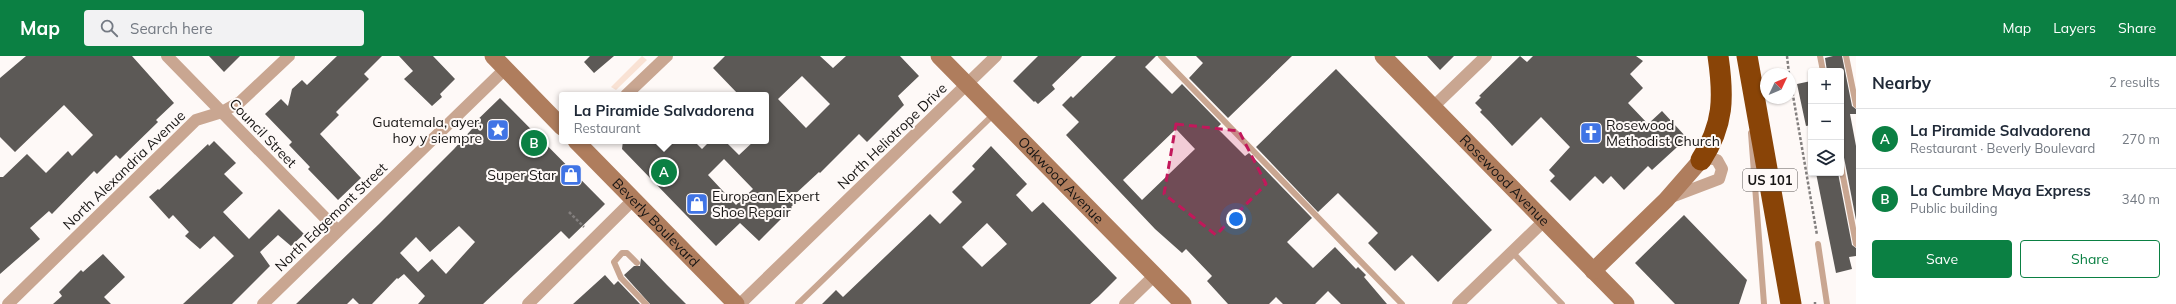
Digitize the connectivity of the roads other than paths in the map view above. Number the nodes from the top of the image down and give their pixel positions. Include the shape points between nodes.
1 (167, 56) edge
2 (289, 56) edge
3 (493, 56) edge
4 (667, 56) edge
5 (939, 56) edge
6 (996, 56) edge
7 (1161, 56) edge
8 (1383, 56) edge
9 (1486, 56) edge
10 (1718, 56) edge
11 (1746, 56) edge
12 (1820, 56) edge
13 (1846, 56) edge
14 (506, 68) junction
15 (1822, 68) edge
16 (967, 85) junction
17 (629, 92) edge
18 (1856, 105) edge
19 (1433, 108) junction
20 (1749, 110) dead end
21 (222, 112) junction
22 (995, 113) junction
23 (559, 124) edge
24 (1750, 126) dead end
25 (581, 144) edge
26 (1700, 160) junction
27 (1843, 176) edge
28 (634, 200) junction
29 (1666, 200) junction
30 (1544, 221) junction
31 (338, 231) junction
32 (1818, 244) road end
33 (1856, 244) edge
34 (1512, 252) junction
35 (637, 263) dead end
36 (1593, 271) junction
37 (1155, 275) junction
38 (8, 304) edge
39 (264, 304) edge
40 (528, 304) edge
41 (646, 304) edge
42 (736, 304) edge
43 (740, 304) edge
44 (798, 304) edge
45 (1125, 304) edge
46 (1183, 304) edge
47 (1402, 304) edge
48 (1458, 304) edge
49 (1562, 304) edge
50 (1626, 304) edge
51 (1764, 304) edge
52 (1791, 304) edge
53 (1827, 304) edge

1 - 21 street, Council Street
2 - 21 street, North Alexandria Avenue via 240,102
3 - 14 street
4 - 17 street
5 - 16 street, Oakwood Avenue
6 - 16 street, North Heliotrope Drive
7 - 47 lane
8 - 19 street, Rosewood Avenue
9 - 19 street
10 - 26 highway via 1722,103 1720,120 1715,135
11 - 20 lane
11 - 52 highway, US 101
12 - 15 lane
13 - 18 lane
14 - 23 street
14 - 31 street, North Edgemont Street
16 - 22 street, Oakwood Avenue
16 - 43 street, North Heliotrope Drive
19 - 30 street, Rosewood Avenue
21 - 31 street, Council Street
21 - 38 street, North Alexandria Avenue via 196,120
22 - 37 street, Oakwood Avenue
22 - 44 lane
24 - 51 lane
25 - 28 street, Beverly Boulevard
26 - 29 street
26 - 29 street via 1717,160 1722,169 1719,179
27 - 33 lane
28 - 40 street
28 - 42 street, Beverly Boulevard
29 - 36 street
30 - 34 street
30 - 36 street, Rosewood Avenue
31 - 39 street, North Edgemont Street
32 - 53 lane
34 - 48 street
34 - 49 lane
35 - 41 lane via 627,253 622,253 614,262 621,278
36 - 50 street, Rosewood Avenue
37 - 45 street
37 - 46 street, Oakwood Avenue

